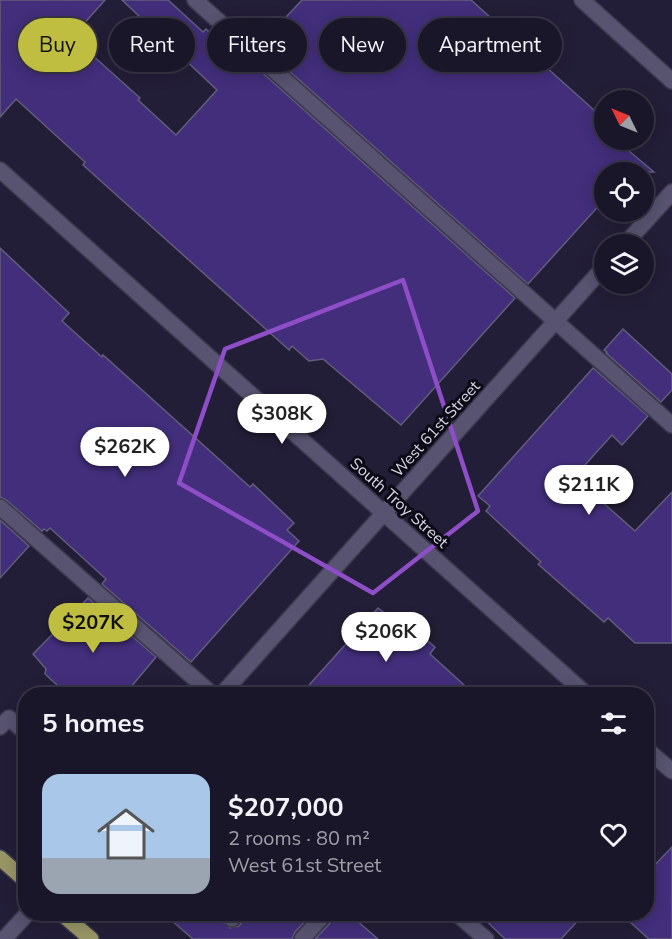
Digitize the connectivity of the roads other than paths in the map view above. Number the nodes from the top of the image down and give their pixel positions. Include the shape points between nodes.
1 (195, 0) edge
2 (582, 0) edge
3 (672, 81) edge
4 (0, 170) edge
5 (672, 192) edge
6 (634, 234) edge
7 (594, 278) edge
8 (555, 322) junction
9 (672, 425) edge
10 (0, 507) edge
11 (384, 514) junction
12 (204, 687) edge
13 (228, 687) edge
14 (578, 687) edge
15 (18, 726) edge
16 (0, 727) edge
17 (654, 756) edge
18 (672, 771) edge
19 (0, 858) edge
20 (18, 874) edge
21 (21, 921) edge
22 (71, 921) edge
23 (319, 921) edge
24 (465, 921) edge
25 (4, 939) edge
26 (91, 939) edge
27 (302, 939) edge
28 (486, 939) edge

1 - 8 street
2 - 3 street
4 - 11 street, South Troy Street
5 - 6 street
7 - 8 street, West 61st Street
8 - 9 street
8 - 11 street, West 61st Street
10 - 12 street
11 - 13 street, West 61st Street
11 - 14 street, South Troy Street
15 - 16 street via 9,718
17 - 18 street
19 - 20 main road
21 - 25 street
22 - 26 main road
23 - 27 street
24 - 28 street

